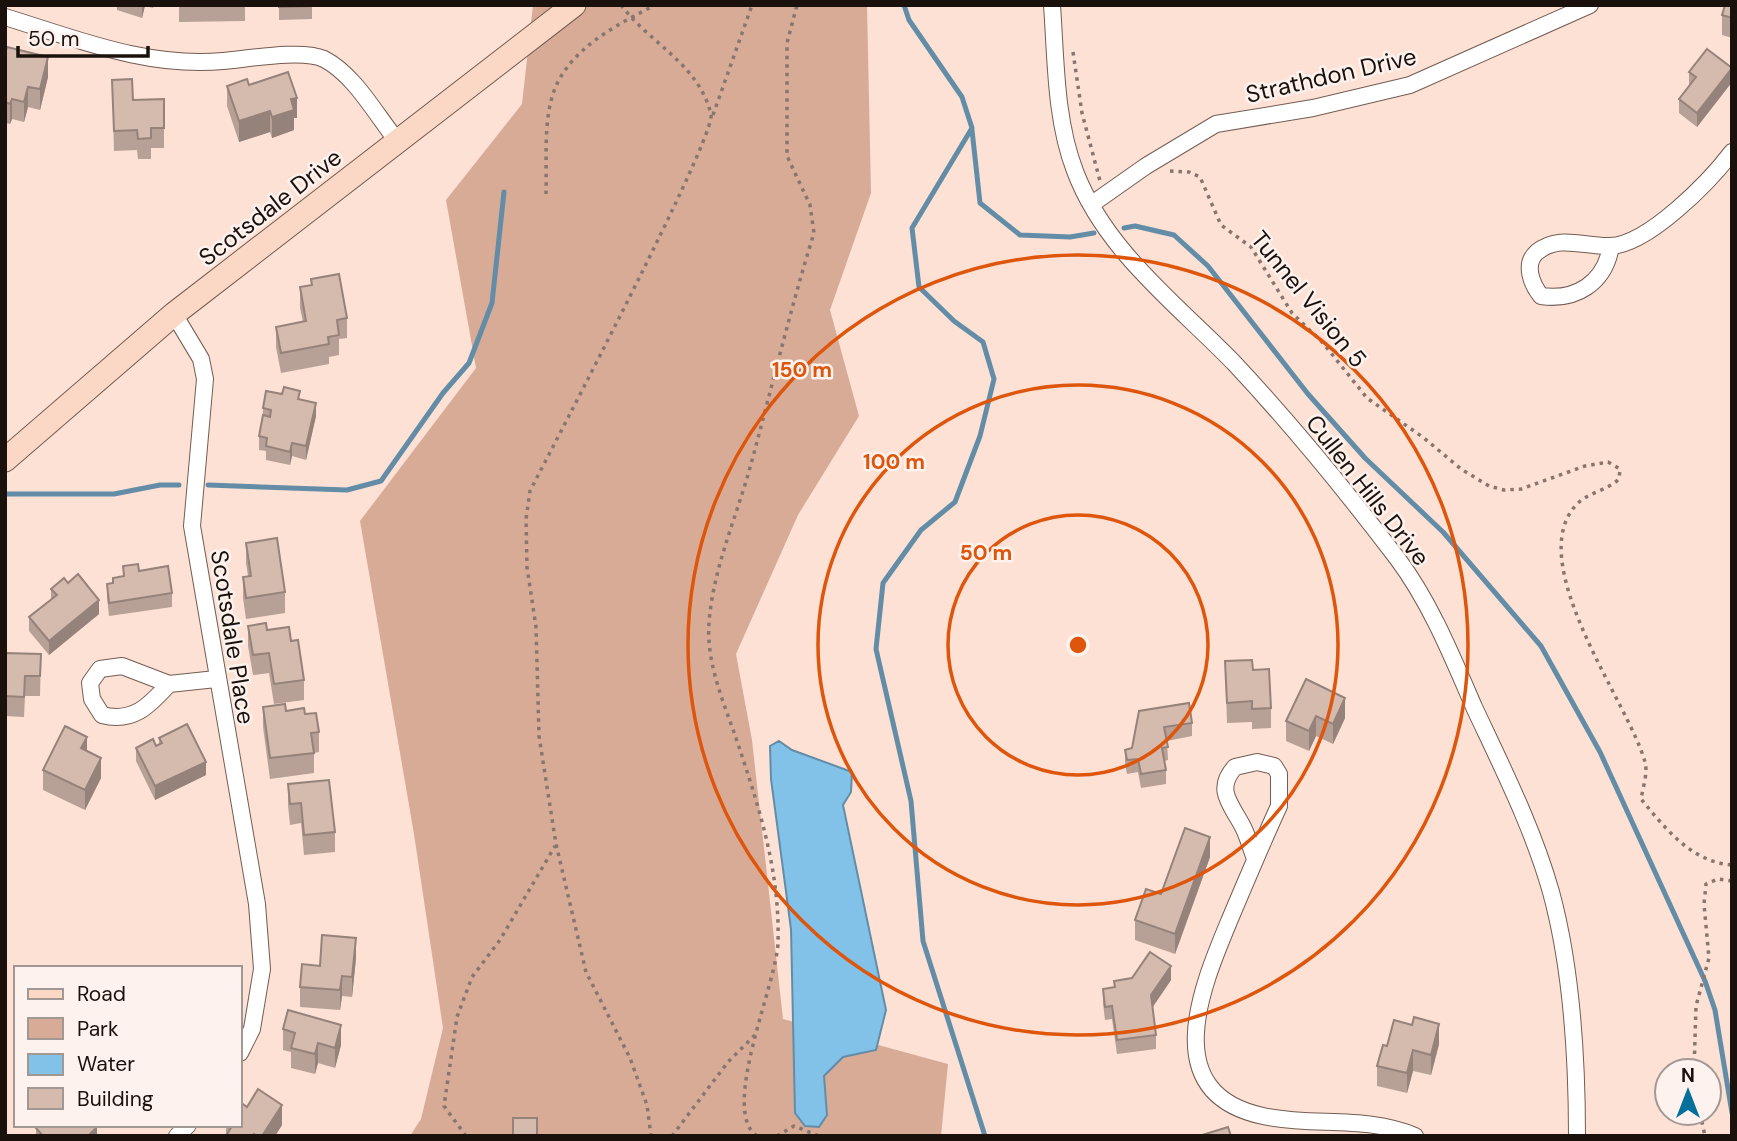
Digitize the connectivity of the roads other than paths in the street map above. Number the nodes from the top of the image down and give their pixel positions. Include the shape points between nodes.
1 (574, 5) edge
2 (1052, 5) edge
3 (1590, 5) edge
4 (5, 17) edge
5 (398, 142) junction
6 (1732, 152) edge
7 (1092, 204) junction
8 (1611, 246) junction
9 (174, 314) junction
10 (5, 460) edge
11 (216, 679) junction
12 (169, 684) junction
13 (1255, 859) junction
14 (242, 1049) edge
15 (1415, 1136) edge
16 (1577, 1136) edge

1 - 5 street, Scotsdale Drive
2 - 7 street, Cullen Hills Drive via 1060,116 1075,172
3 - 7 street, Strathdon Drive via 1410,85 1216,124
4 - 5 street via 131,56 176,63 320,57 340,69
5 - 9 street, Scotsdale Drive
6 - 8 street via 1684,205 1643,233
7 - 16 street, Cullen Hills Drive via 1139,271 1296,432 1399,560 1443,636 1551,892 1572,1029
8 - 8 street via 1585,242 1545,246 1533,255 1533,286 1541,296 1572,296 1598,278 1609,261
9 - 10 street, Scotsdale Drive
9 - 11 street, Scotsdale Place via 201,359 205,379 192,526
11 - 12 street
11 - 14 street, Scotsdale Place via 257,904 261,973 252,1029
12 - 12 street via 137,713 119,719 102,715 92,699 90,684 100,669 122,666
13 - 13 street via 1279,806 1281,789 1274,766 1257,762 1236,767 1224,785 1225,799 1244,829
13 - 15 street via 1203,986 1195,1036 1204,1077 1214,1093 1234,1107 1262,1116 1388,1126

